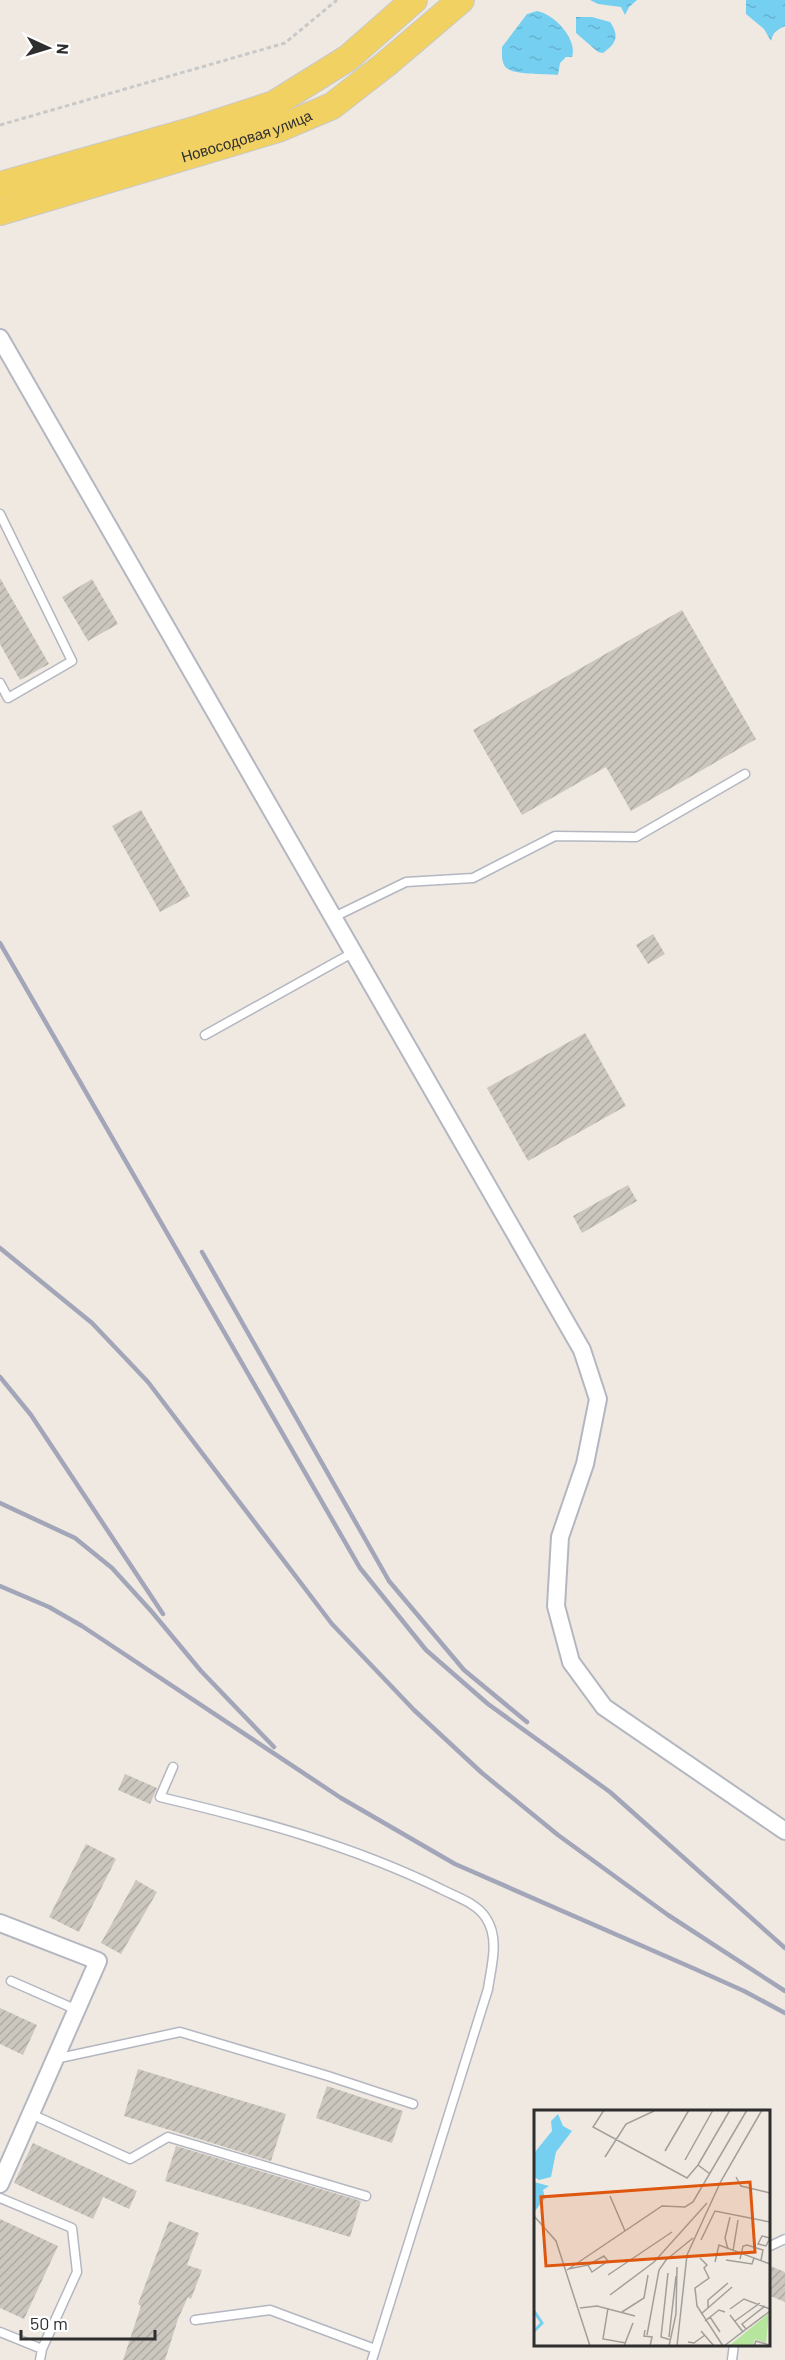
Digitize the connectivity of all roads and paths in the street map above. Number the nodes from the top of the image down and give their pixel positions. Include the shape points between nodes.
1 (337, 0) edge
2 (414, 0) edge
3 (461, 0) edge
4 (0, 125) edge
5 (0, 185) edge
6 (0, 212) edge
7 (0, 338) edge
8 (0, 514) edge
9 (0, 683) edge
10 (745, 774) dead end
11 (334, 917) junction
12 (354, 952) junction
13 (205, 1035) dead end
14 (173, 1767) dead end
15 (785, 1831) edge
16 (0, 1923) edge
17 (11, 1981) dead end
18 (77, 2010) junction
19 (55, 2059) junction
20 (413, 2104) dead end
21 (31, 2114) junction
22 (0, 2184) edge
23 (366, 2196) dead end
24 (0, 2198) edge
25 (785, 2239) edge
26 (770, 2246) edge
27 (195, 2320) dead end
28 (0, 2332) edge
29 (734, 2345) edge
30 (42, 2349) junction
31 (375, 2349) junction
32 (40, 2360) edge
33 (372, 2360) edge
34 (732, 2360) edge

1 - 4 path via 285,43
2 - 5 main road, Новосодовая улица via 348,58 274,104
3 - 6 main road, Новосодовая улица via 332,106 278,129
7 - 11 street
8 - 9 lane via 72,661 8,698
10 - 11 lane via 636,837 555,836 473,878 406,882
11 - 12 street
12 - 13 lane
12 - 15 street via 582,1350 597,1399 585,1464 560,1538 556,1606 571,1662 604,1707
14 - 31 lane via 160,1797 326,1840 402,1870 471,1904 487,1919 494,1945 488,1989
16 - 18 street via 98,1961
17 - 18 lane
18 - 19 street
19 - 20 lane via 180,2032
19 - 21 street
21 - 22 street
21 - 23 lane via 130,2159 168,2137
24 - 30 lane via 72,2228 77,2272
25 - 26 lane
27 - 31 lane via 270,2310
28 - 30 lane
29 - 34 lane
30 - 32 lane
31 - 33 lane

